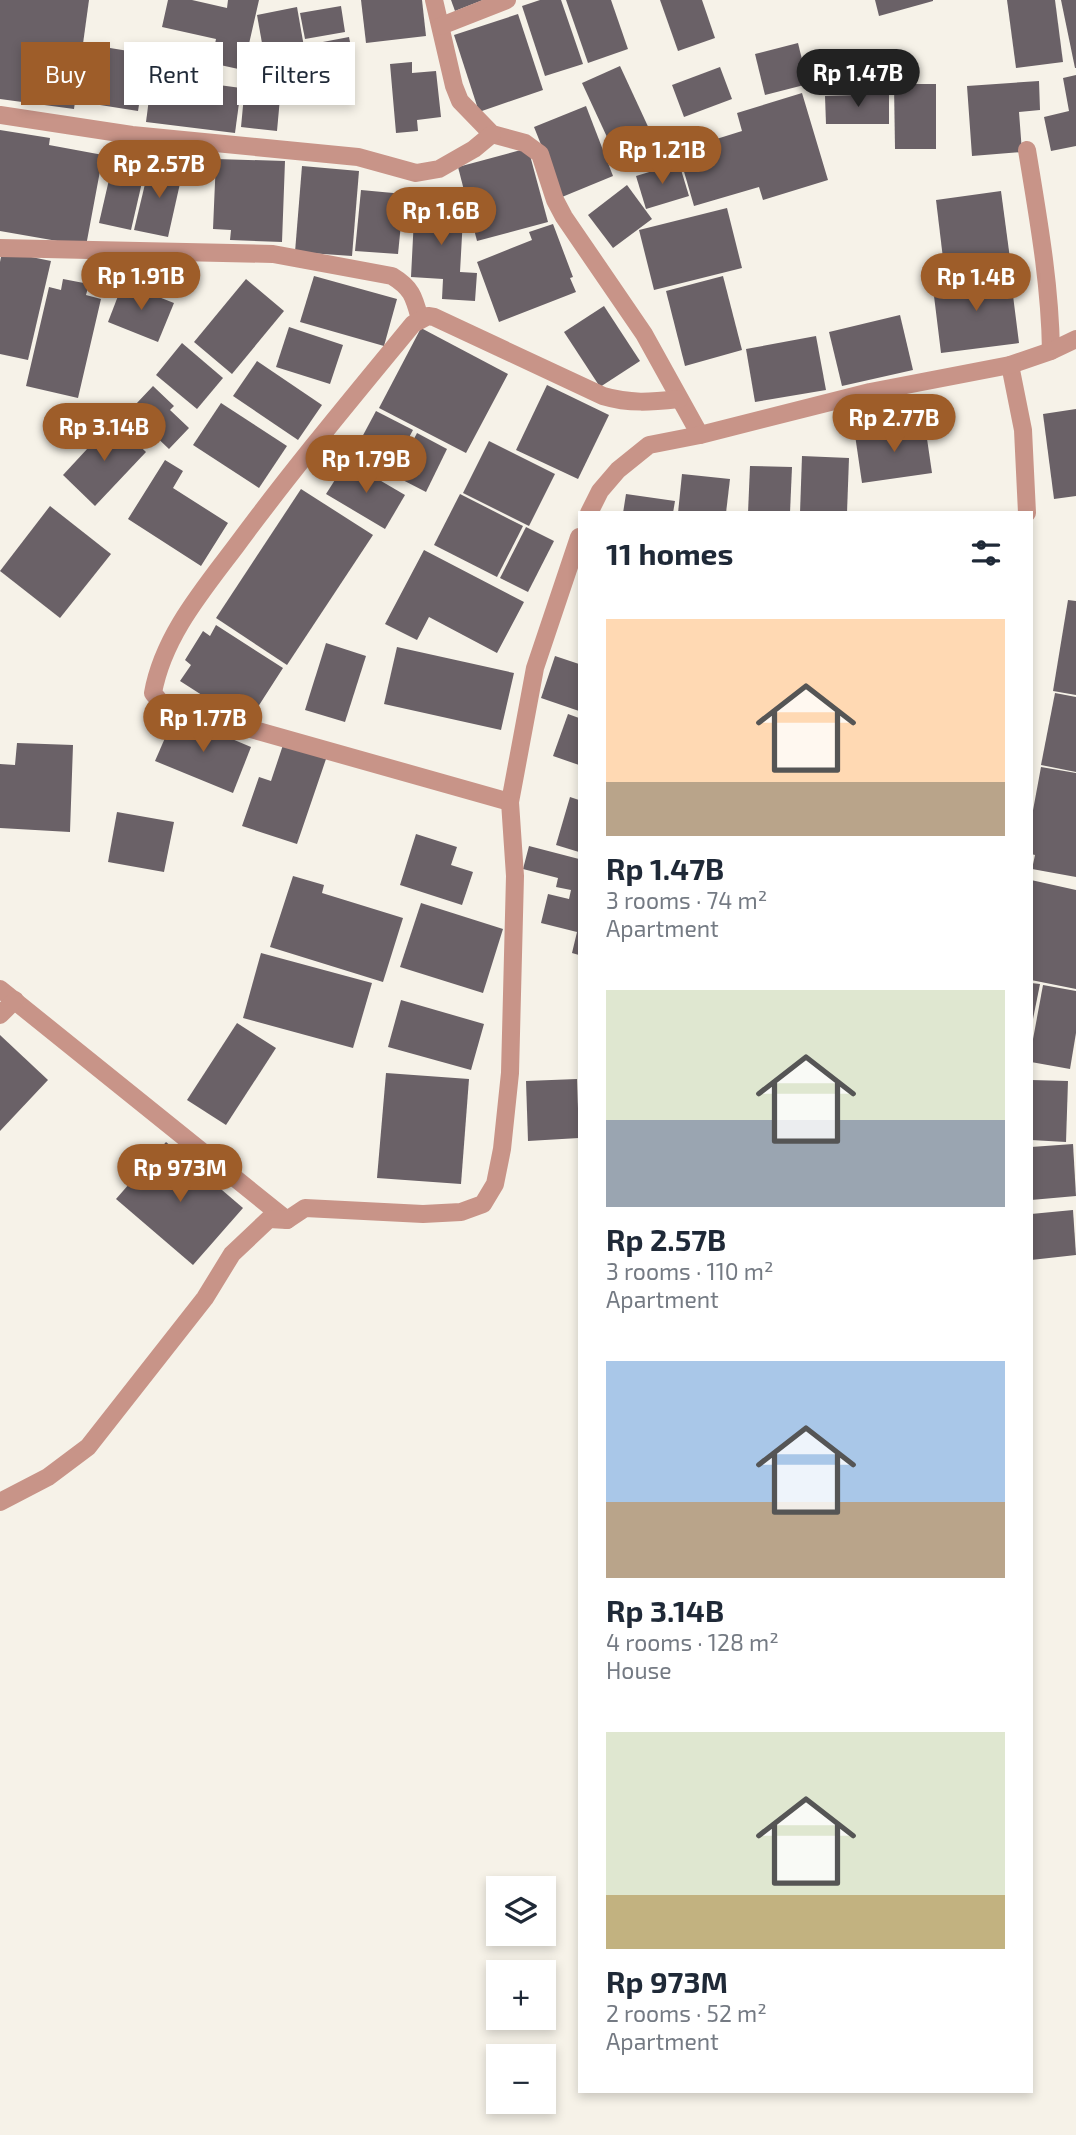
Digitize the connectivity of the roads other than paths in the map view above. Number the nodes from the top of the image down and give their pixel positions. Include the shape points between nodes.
1 (434, 0) edge
2 (507, 0) edge
3 (442, 26) junction
4 (0, 115) edge
5 (492, 134) junction
6 (1027, 150) dead end
7 (0, 248) edge
8 (420, 319) junction
9 (1076, 338) edge
10 (1051, 351) junction
11 (1010, 365) junction
12 (679, 398) junction
13 (700, 435) junction
14 (590, 511) edge
15 (1027, 511) edge
16 (578, 540) edge
17 (510, 802) junction
18 (0, 989) edge
19 (15, 1000) junction
20 (0, 1015) edge
21 (287, 1220) junction
22 (0, 1502) edge

1 - 3 street
2 - 3 street
3 - 5 street via 460,101
4 - 5 street via 132,135 358,157 416,173 439,169
5 - 12 street via 525,143 540,154 564,217 644,334
6 - 10 street via 1050,308
7 - 8 street via 273,254 392,276 406,284
8 - 12 street via 434,317 603,396 644,403
8 - 17 street via 275,493 205,588 166,646 152,693 162,704
9 - 10 street
10 - 11 street
11 - 13 street via 870,392
11 - 15 street via 1023,430
12 - 13 street
13 - 14 street via 649,445 635,454 600,491
16 - 17 street via 535,668
17 - 21 street via 515,876 510,1073 495,1184 482,1204 461,1212 305,1208
18 - 19 street
19 - 20 street
19 - 21 street
21 - 22 street via 269,1219 232,1254 205,1297 88,1447 48,1477

